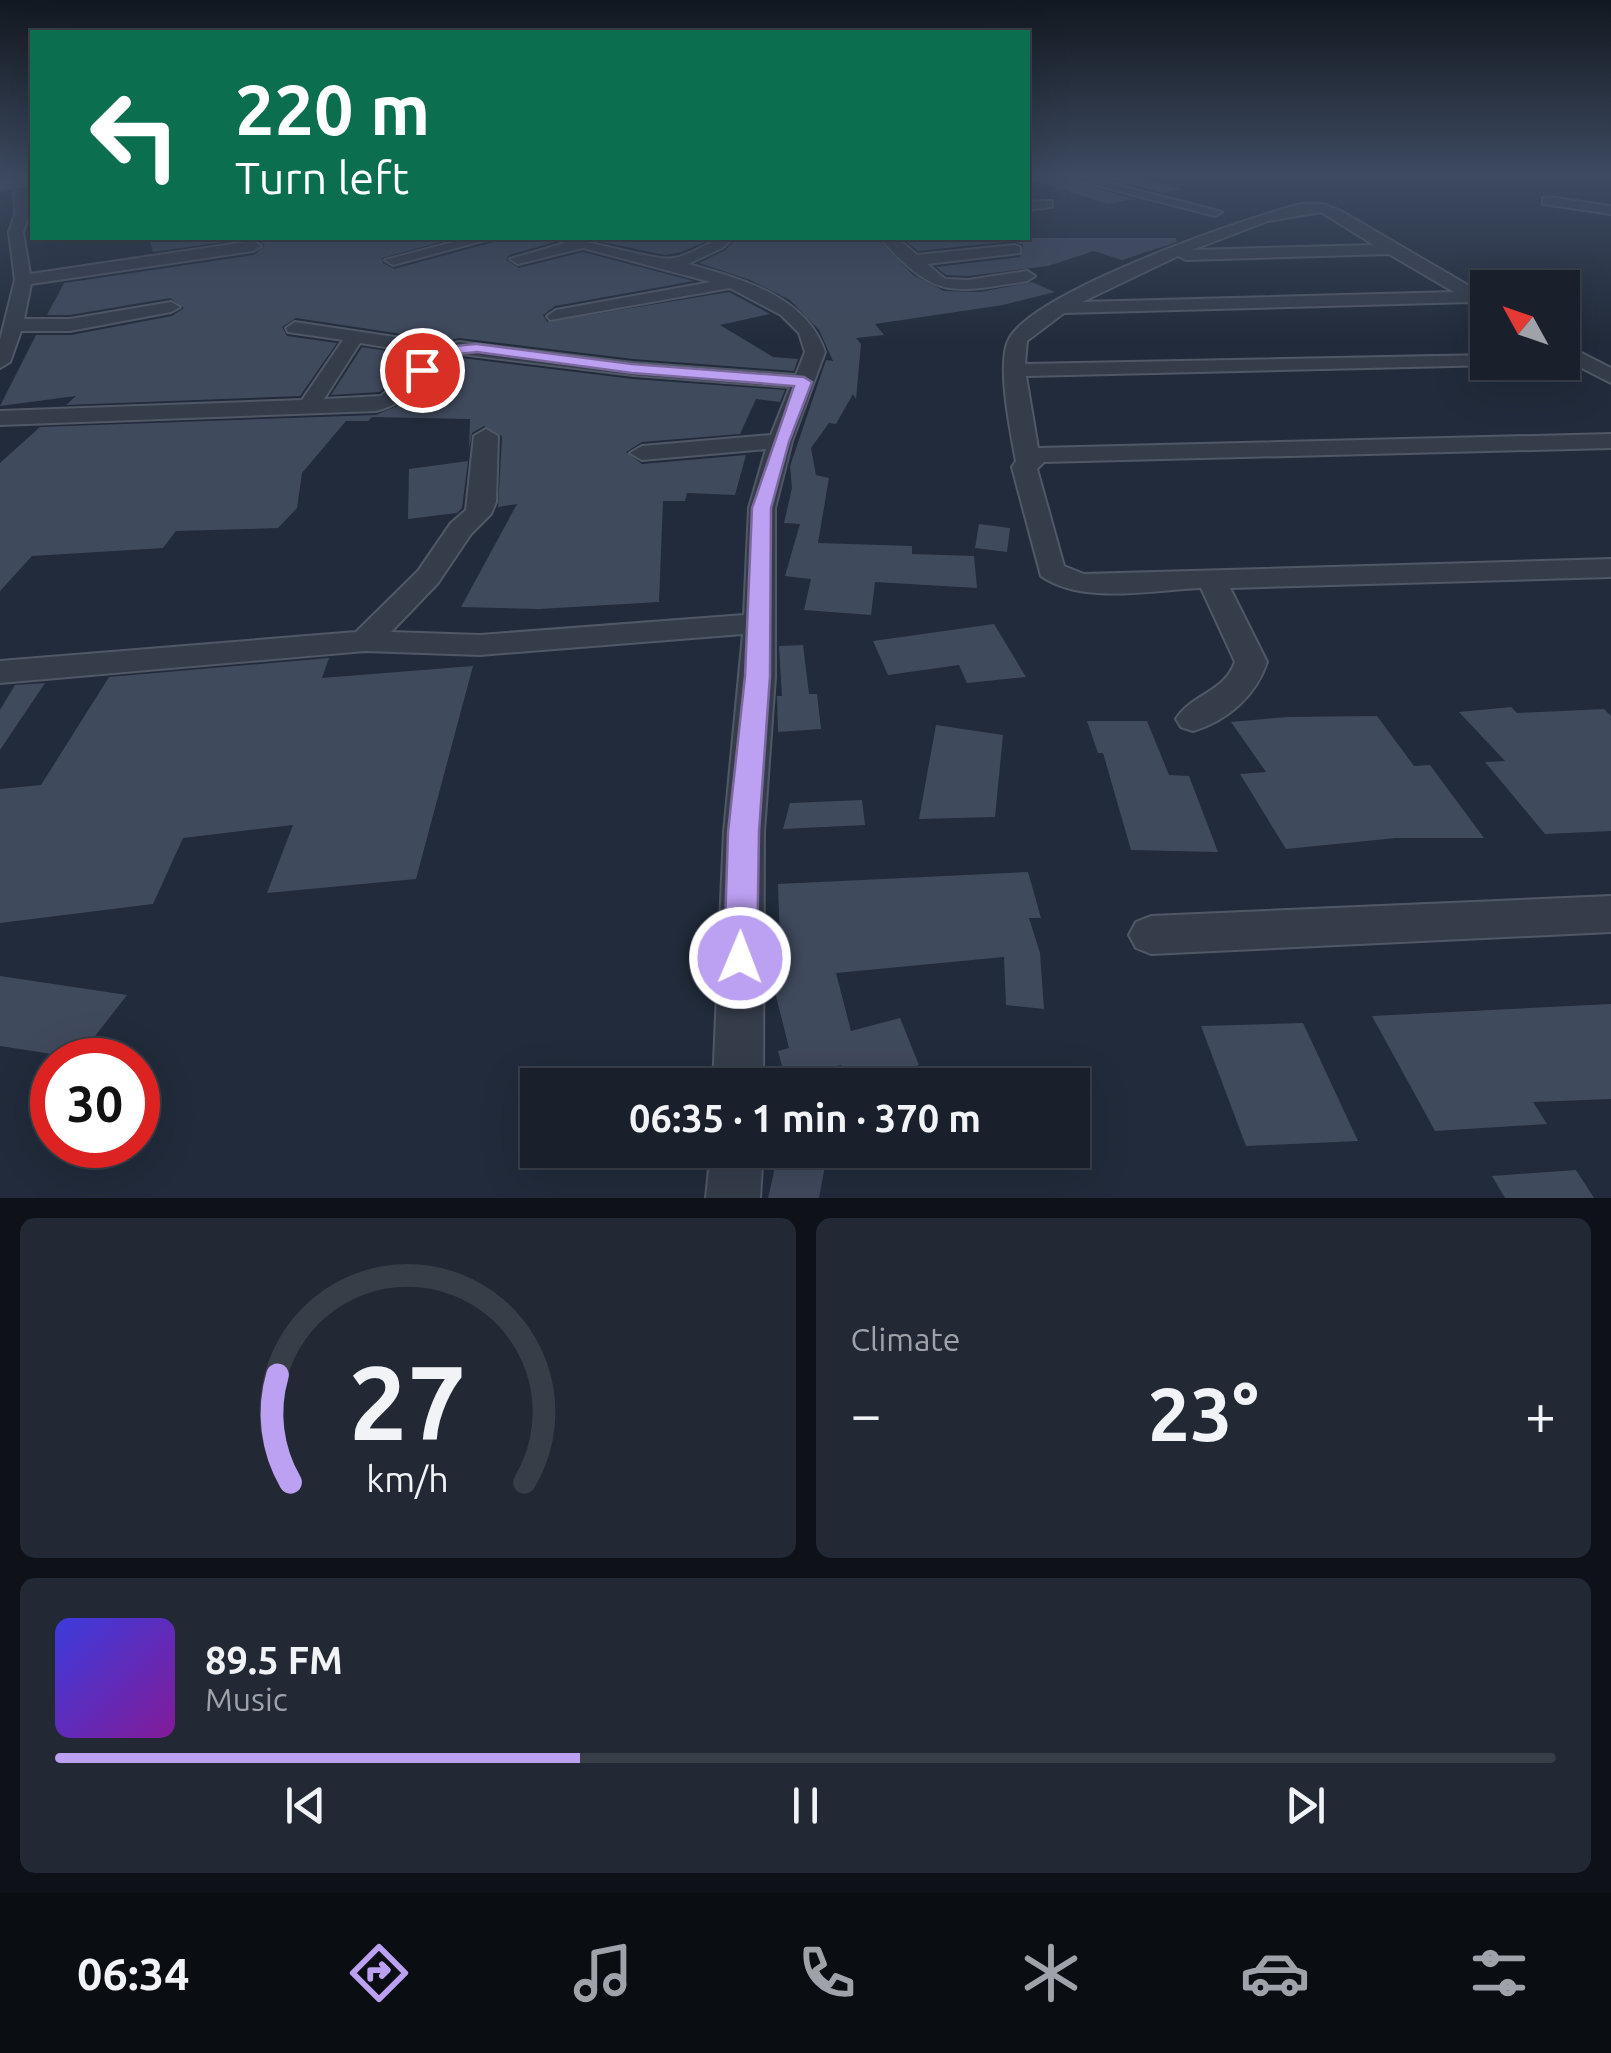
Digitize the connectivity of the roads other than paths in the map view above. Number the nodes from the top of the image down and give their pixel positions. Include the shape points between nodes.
1 (14, 231) edge
2 (1231, 231) edge
3 (1362, 231) edge
4 (477, 240) edge
5 (573, 240) edge
6 (724, 240) edge
7 (890, 240) edge
8 (252, 246) dead end
9 (1392, 249) junction
10 (1014, 250) dead end
11 (1163, 256) junction
12 (518, 259) dead end
13 (394, 260) dead end
14 (914, 260) junction
15 (672, 265) junction
16 (1026, 276) dead end
17 (23, 280) junction
18 (730, 284) junction
19 (1470, 295) edge
20 (1470, 301) edge
21 (172, 307) dead end
22 (1058, 308) junction
23 (556, 316) dead end
24 (295, 328) dead end
25 (8, 335) edge
26 (352, 336) junction
27 (446, 351) junction
28 (1470, 361) edge
29 (0, 362) edge
30 (1580, 362) edge
31 (1016, 370) junction
32 (1611, 377) edge
33 (804, 382) junction
34 (308, 406) junction
35 (0, 418) edge
36 (486, 436) dead end
37 (1611, 441) edge
38 (780, 442) junction
39 (642, 454) dead end
40 (1028, 460) junction
41 (1611, 568) edge
42 (1222, 579) junction
43 (759, 623) junction
44 (365, 641) junction
45 (0, 672) edge
46 (1193, 719) dead end
47 (1611, 914) edge
48 (1151, 935) dead end
49 (738, 1068) edge
50 (735, 1168) edge
51 (733, 1198) edge

1 - 17 street
2 - 11 street
3 - 9 street
4 - 13 street
5 - 12 street
5 - 15 street
6 - 15 street
7 - 14 street
8 - 17 street
9 - 11 street
9 - 19 street
10 - 14 street
11 - 22 street
14 - 16 street via 941,284
15 - 18 street
17 - 25 street
18 - 23 street
18 - 33 street via 808,331 815,352
20 - 22 street
21 - 25 street
22 - 31 street via 1024,330 1016,342
24 - 26 street
25 - 29 street
26 - 27 street
26 - 34 street
27 - 33 street via 477,348
27 - 34 street via 433,356 394,400
28 - 31 street
30 - 32 street
31 - 40 street
33 - 38 street
34 - 35 street
36 - 44 street via 478,514
37 - 40 street
38 - 39 street
38 - 43 street via 762,508
40 - 42 street via 1023,474 1051,570 1066,580
41 - 42 street
42 - 46 street via 1215,593 1251,662 1235,694
43 - 44 street via 480,645
43 - 49 street via 744,832
44 - 45 street
47 - 48 street
50 - 51 street

